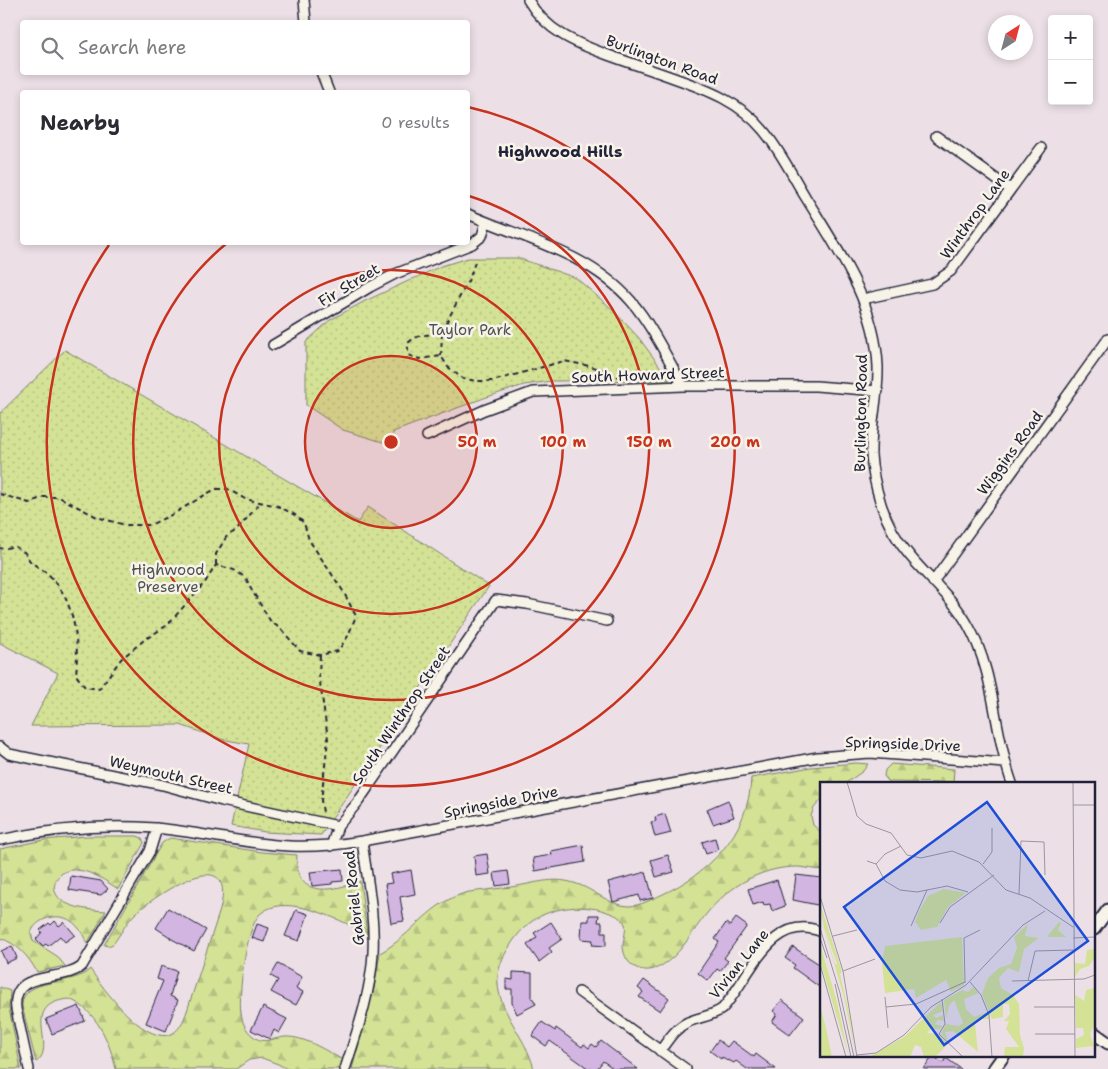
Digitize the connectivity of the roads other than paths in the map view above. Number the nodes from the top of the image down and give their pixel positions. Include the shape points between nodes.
1 (304, 0) edge
2 (528, 0) edge
3 (306, 20) edge
4 (322, 75) edge
5 (329, 90) edge
6 (936, 136) dead end
7 (1041, 148) dead end
8 (1010, 189) junction
9 (470, 215) edge
10 (486, 222) junction
11 (469, 245) edge
12 (470, 245) edge
13 (864, 299) junction
14 (1108, 339) edge
15 (274, 346) dead end
16 (684, 386) junction
17 (878, 391) junction
18 (427, 436) dead end
19 (934, 582) junction
20 (606, 620) dead end
21 (0, 747) edge
22 (1005, 763) junction
23 (1012, 782) edge
24 (338, 826) junction
25 (157, 828) junction
26 (0, 840) edge
27 (362, 841) junction
28 (330, 846) junction
29 (1108, 910) edge
30 (1096, 926) edge
31 (820, 931) edge
32 (579, 992) dead end
33 (1096, 1034) edge
34 (1108, 1043) edge
35 (660, 1051) junction
36 (29, 1069) edge
37 (345, 1069) edge
38 (686, 1069) edge

1 - 3 street
2 - 13 street, Burlington Road via 545,22 568,39 710,91 752,118 773,144 851,271
4 - 5 street
6 - 8 street
7 - 8 street, Winthrop Lane
8 - 13 street, Winthrop Lane via 960,260 943,277 932,284
9 - 10 street
10 - 12 street, Fir Street via 482,236
10 - 16 street via 579,260 617,286 640,312
11 - 15 street, Fir Street via 378,282
13 - 17 street, Burlington Road via 874,335
14 - 19 street, Wiggins Road
16 - 17 street, South Howard Street via 816,386
16 - 18 street, South Howard Street via 534,392
17 - 19 street, Burlington Road via 872,455 882,508 908,555
19 - 22 street, Burlington Road via 956,607 977,642 990,683
20 - 24 street, South Winthrop Street via 496,600 358,802
21 - 24 street, Weymouth Street via 9,754 154,783
22 - 23 street, Burlington Road
22 - 27 street, Springside Drive via 870,753 818,757
24 - 28 street, South Winthrop Street
25 - 26 street, Springside Drive via 78,828
25 - 28 street, Springside Drive via 277,845
25 - 36 street via 150,851 82,966 75,971 30,982 17,993 16,1009
27 - 28 street, Springside Drive
27 - 37 street, Gabriel Road via 372,916 373,953 367,990
29 - 30 street
31 - 35 street, Vivian Lane via 796,928 776,937 722,1009 681,1027
32 - 35 street
33 - 34 street
35 - 38 street

